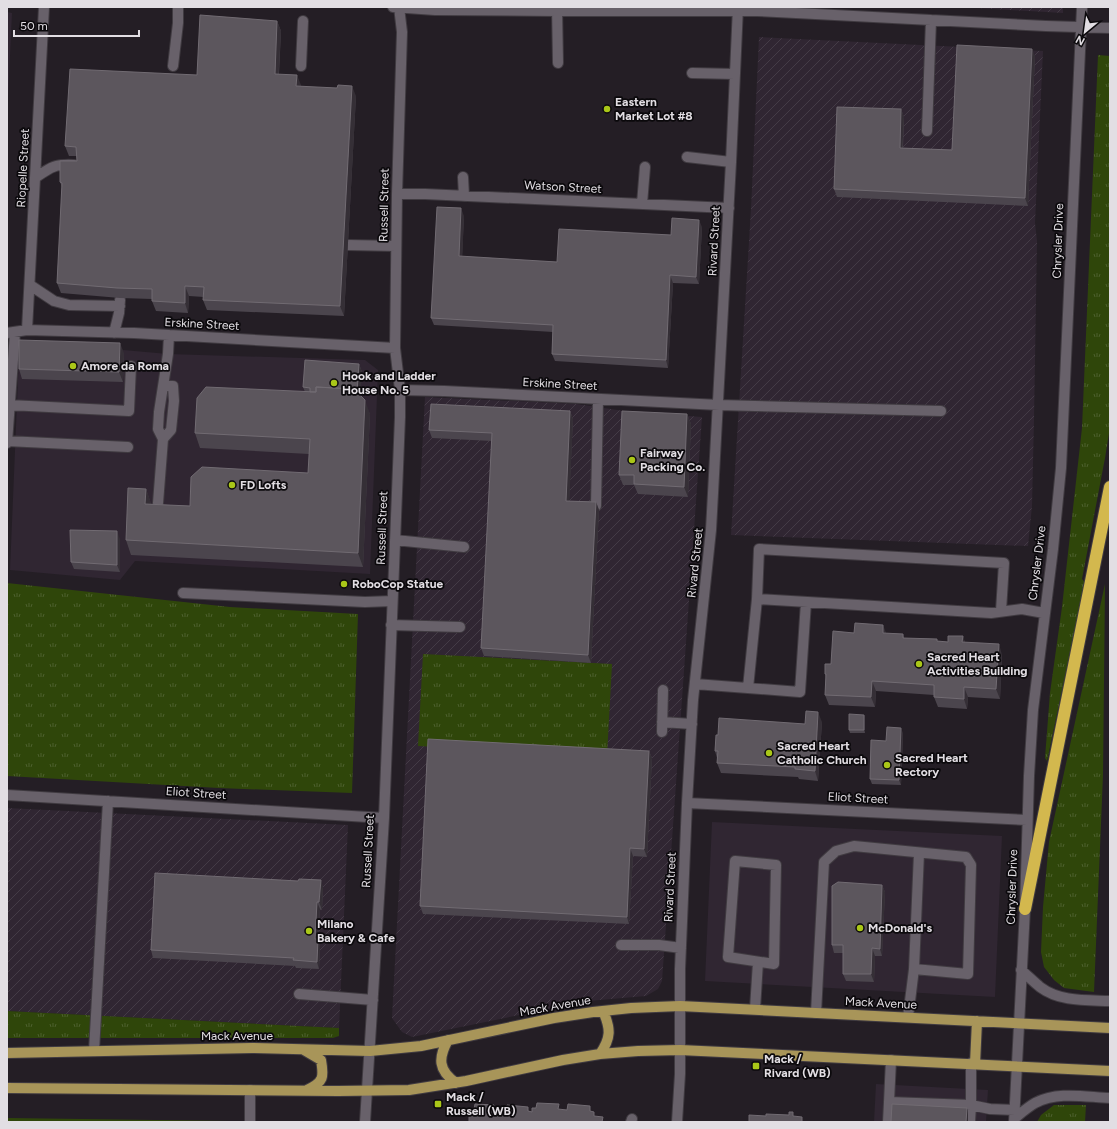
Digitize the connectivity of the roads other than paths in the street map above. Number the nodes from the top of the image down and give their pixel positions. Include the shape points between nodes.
1 (44, 7) edge
2 (178, 7) edge
3 (393, 7) edge
4 (399, 7) edge
5 (1082, 7) edge
6 (557, 9) edge
7 (738, 9) edge
8 (931, 20) junction
9 (303, 21) dead end
10 (1081, 28) junction
11 (1108, 28) edge
12 (558, 63) dead end
13 (173, 66) dead end
14 (301, 66) dead end
15 (692, 73) dead end
16 (735, 74) junction
17 (928, 131) dead end
18 (686, 157) dead end
19 (731, 162) junction
20 (80, 165) edge
21 (645, 167) dead end
22 (463, 177) dead end
23 (35, 178) junction
24 (397, 194) junction
25 (464, 196) junction
26 (642, 204) junction
27 (729, 208) junction
28 (347, 245) dead end
29 (396, 246) junction
30 (30, 285) junction
31 (27, 330) junction
32 (11, 332) edge
33 (114, 333) junction
34 (169, 335) junction
35 (395, 348) junction
36 (131, 366) dead end
37 (168, 386) junction
38 (400, 390) junction
39 (598, 399) junction
40 (10, 405) junction
41 (719, 405) junction
42 (941, 411) dead end
43 (163, 439) junction
44 (7, 442) edge
45 (128, 447) dead end
46 (1110, 487) edge
47 (158, 504) edge
48 (596, 506) edge
49 (395, 540) junction
50 (464, 547) dead end
51 (183, 593) dead end
52 (757, 599) junction
53 (392, 601) junction
54 (806, 602) junction
55 (1001, 611) junction
56 (1044, 613) junction
57 (391, 625) junction
58 (460, 627) dead end
59 (695, 684) junction
60 (748, 688) junction
61 (663, 690) dead end
62 (692, 724) junction
63 (7, 795) edge
64 (108, 801) junction
65 (687, 803) junction
66 (384, 818) junction
67 (1027, 820) junction
68 (919, 853) junction
69 (1025, 909) junction
70 (621, 945) dead end
71 (681, 948) junction
72 (758, 962) junction
73 (914, 969) junction
74 (1021, 970) junction
75 (299, 994) dead end
76 (373, 1000) junction
77 (1110, 1001) edge
78 (680, 1006) junction
79 (755, 1009) junction
80 (603, 1011) junction
81 (816, 1013) junction
82 (908, 1017) junction
83 (976, 1021) junction
84 (1019, 1024) junction
85 (1110, 1028) edge
86 (448, 1040) junction
87 (303, 1050) junction
88 (680, 1050) junction
89 (370, 1051) junction
90 (94, 1052) junction
91 (7, 1053) edge
92 (600, 1054) junction
93 (891, 1060) junction
94 (973, 1064) junction
95 (1017, 1066) junction
96 (1110, 1071) edge
97 (456, 1083) junction
98 (7, 1088) edge
99 (250, 1090) junction
100 (306, 1091) junction
101 (367, 1091) junction
102 (1110, 1098) edge
103 (889, 1102) junction
104 (971, 1105) junction
105 (1015, 1117) edge
106 (250, 1122) edge
107 (365, 1122) edge
108 (677, 1122) edge
109 (888, 1122) edge
110 (970, 1122) edge

1 - 23 street, Riopelle Street
2 - 13 street
3 - 4 street
4 - 6 street via 435,10
4 - 24 street, Russell Street via 402,32
5 - 10 street, Chrysler Drive
6 - 7 street
6 - 12 street
7 - 8 street
7 - 16 street, Rivard Street
8 - 10 street
8 - 17 street
9 - 14 street
10 - 11 street
10 - 56 street, Chrysler Drive via 1061,468
15 - 16 street
16 - 19 street, Rivard Street
18 - 19 street
19 - 27 street, Rivard Street
20 - 23 street via 62,164 51,167
21 - 26 street
22 - 25 street
23 - 30 street, Riopelle Street
24 - 25 street, Watson Street
24 - 29 street, Russell Street
25 - 26 street, Watson Street
26 - 27 street, Watson Street
27 - 41 street, Rivard Street
28 - 29 street
29 - 35 street, Russell Street
30 - 31 street, Riopelle Street
30 - 33 street via 54,301 69,305 120,302
31 - 32 street, Erskine Street
31 - 33 street, Erskine Street
32 - 40 street
33 - 34 street, Erskine Street
34 - 35 street, Erskine Street
34 - 37 street
35 - 38 street, Russell Street
36 - 40 street via 129,411
37 - 43 street via 159,412 158,429
37 - 43 street via 174,402 171,430
38 - 39 street, Erskine Street
38 - 49 street, Russell Street
39 - 41 street, Erskine Street
39 - 48 street
40 - 44 street
41 - 42 street, Erskine Street
41 - 59 street, Rivard Street via 712,530
43 - 47 street
44 - 45 street
46 - 69 highway
49 - 50 street
49 - 53 street, Russell Street
51 - 53 street
52 - 54 street
52 - 55 street via 759,549 1004,563
52 - 60 street
53 - 57 street, Russell Street
54 - 55 street
54 - 60 street via 800,692
55 - 56 street via 1022,609
56 - 67 street, Chrysler Drive via 1033,710
57 - 58 street
57 - 66 street, Russell Street
59 - 60 street
59 - 62 street, Rivard Street
61 - 62 street via 662,727
62 - 65 street, Rivard Street
63 - 64 street, Eliot Street
64 - 66 street, Eliot Street
64 - 90 street
65 - 67 street, Eliot Street
65 - 71 street, Rivard Street
66 - 76 street, Russell Street
67 - 69 street, Chrysler Drive
68 - 73 street
68 - 73 street via 966,857 971,865 968,974
68 - 81 street via 854,846 836,851 824,862
69 - 74 street, Chrysler Drive
70 - 71 street
71 - 78 street, Rivard Street
72 - 72 street via 774,964 776,865 735,860 728,957
72 - 79 street
73 - 82 street
74 - 77 street via 1041,987 1060,997 1071,1000
74 - 84 street, Chrysler Drive
75 - 76 street
76 - 89 street, Russell Street
78 - 79 main road, Mack Avenue
78 - 80 main road, Mack Avenue
78 - 88 street, Rivard Street
79 - 81 main road, Mack Avenue
80 - 86 main road, Mack Avenue via 554,1018
80 - 92 main road via 608,1021 609,1033
81 - 82 main road, Mack Avenue
82 - 83 main road, Mack Avenue
83 - 84 main road, Mack Avenue
83 - 94 main road
84 - 85 main road, Mack Avenue
84 - 95 street, Chrysler Drive
86 - 89 main road, Mack Avenue via 421,1046
86 - 97 main road via 442,1051 441,1065 446,1075
87 - 89 main road, Mack Avenue
87 - 90 main road, Mack Avenue via 252,1048
87 - 100 main road via 321,1060 324,1073 318,1085
88 - 92 main road
88 - 93 main road
88 - 108 street, Rivard Street
89 - 101 street, Russell Street
90 - 91 main road, Mack Avenue
92 - 97 main road
93 - 94 main road
93 - 103 street
94 - 95 main road
94 - 104 street
95 - 96 main road
95 - 105 street, Chrysler Drive
97 - 101 main road via 409,1090
98 - 99 main road
99 - 100 main road
99 - 106 street
100 - 101 main road
101 - 107 street, Russell Street
102 - 105 street via 1050,1097
103 - 104 street via 949,1107
103 - 109 street
104 - 105 street
104 - 110 street

